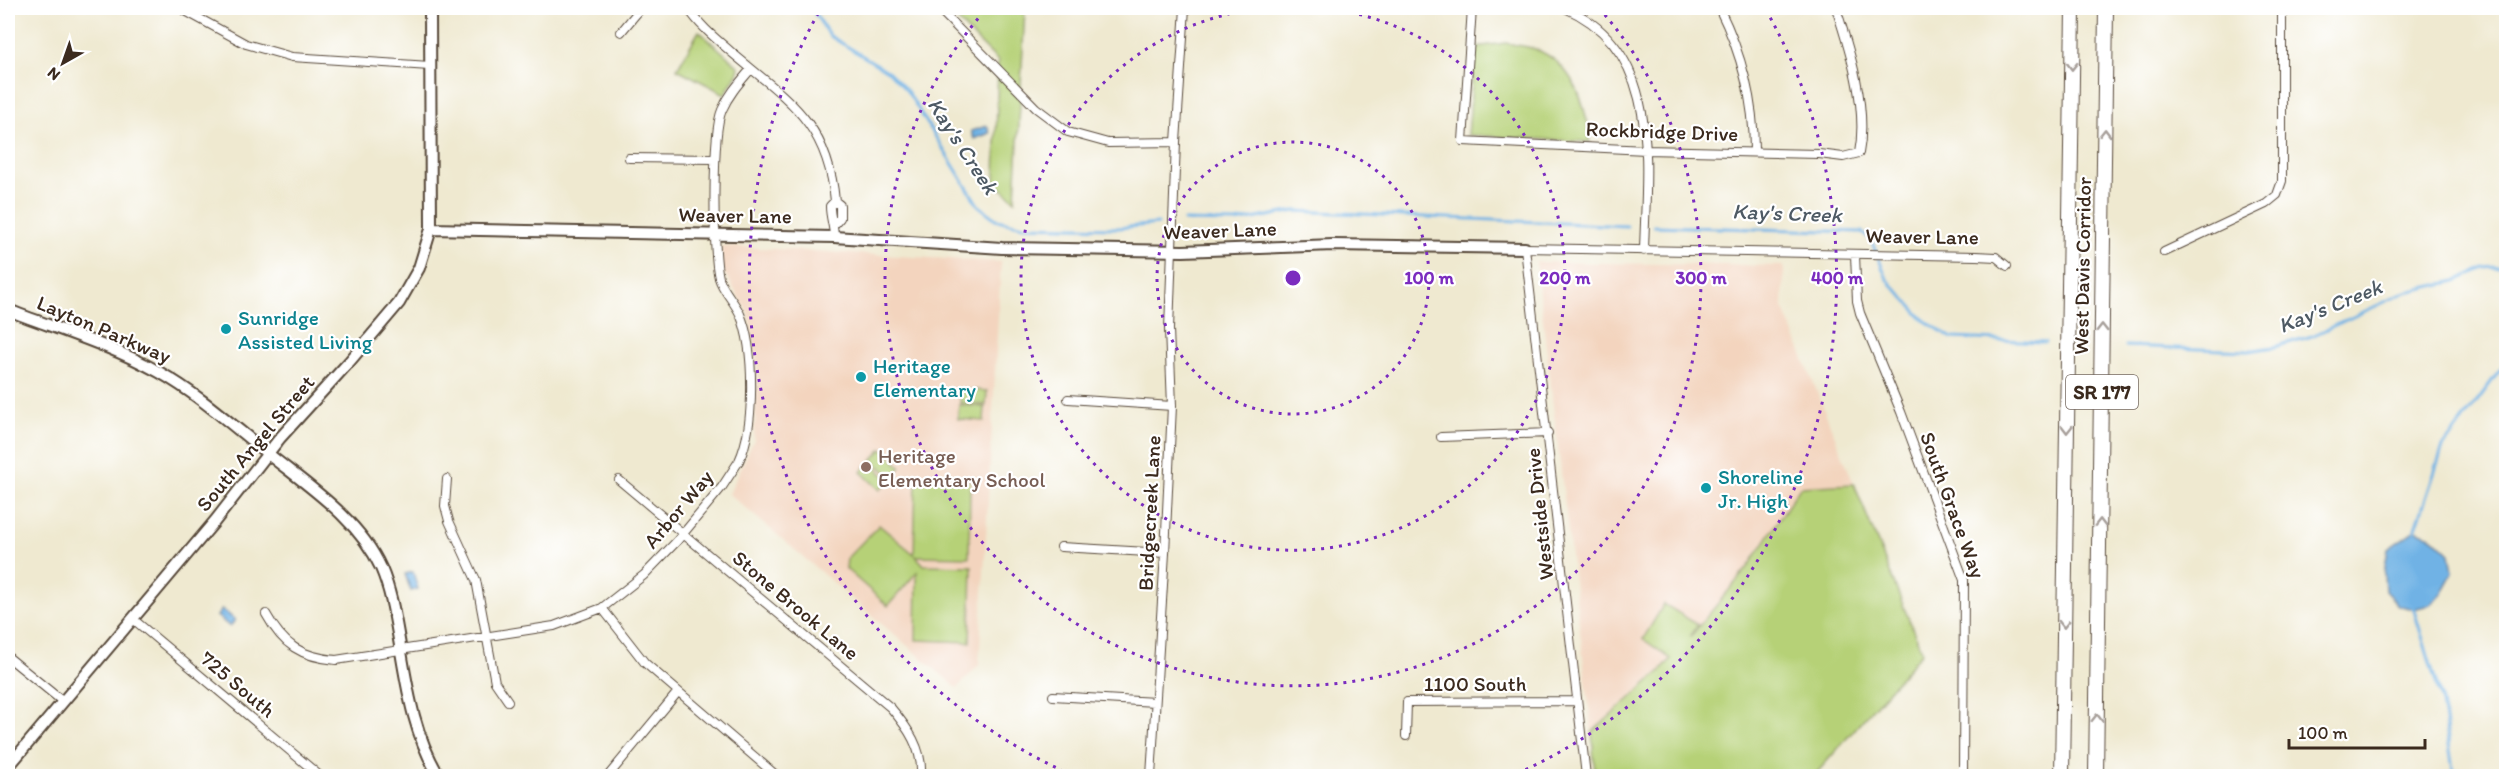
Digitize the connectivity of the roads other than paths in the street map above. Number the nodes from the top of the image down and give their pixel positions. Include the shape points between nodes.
1 (180, 8) edge
2 (430, 8) edge
3 (641, 8) edge
4 (688, 8) edge
5 (938, 8) edge
6 (1185, 8) edge
7 (1472, 8) edge
8 (1565, 8) edge
9 (1719, 8) edge
10 (1836, 8) edge
11 (2073, 8) edge
12 (2106, 8) edge
13 (2282, 8) edge
14 (621, 32) dead end
15 (430, 66) junction
16 (751, 69) junction
17 (1176, 142) junction
18 (1646, 150) junction
19 (1754, 151) junction
20 (629, 158) dead end
21 (715, 159) junction
22 (431, 229) junction
23 (716, 234) junction
24 (834, 237) junction
25 (1525, 249) junction
26 (1173, 251) junction
27 (1644, 251) junction
28 (2164, 252) dead end
29 (1855, 255) junction
30 (2007, 266) dead end
31 (8, 310) edge
32 (1068, 399) dead end
33 (1172, 406) junction
34 (1548, 433) junction
35 (1441, 437) dead end
36 (268, 454) junction
37 (447, 479) dead end
38 (619, 480) dead end
39 (684, 534) junction
40 (1061, 547) dead end
41 (1165, 553) junction
42 (602, 608) junction
43 (266, 614) dead end
44 (133, 619) junction
45 (487, 636) junction
46 (401, 651) junction
47 (8, 657) edge
48 (677, 693) junction
49 (1053, 696) dead end
50 (1577, 700) junction
51 (62, 701) junction
52 (508, 701) dead end
53 (1155, 702) junction
54 (1406, 736) dead end
55 (8, 767) edge
56 (776, 776) edge
57 (320, 777) edge
58 (439, 777) edge
59 (608, 777) edge
60 (921, 777) edge
61 (1150, 777) edge
62 (1586, 777) edge
63 (1963, 777) edge
64 (2062, 777) edge
65 (2096, 777) edge

1 - 15 street via 246,44 292,57
2 - 15 main road, South Angel Street
3 - 14 street
4 - 16 street via 704,28
5 - 17 street via 1036,108 1068,132 1108,143
6 - 17 street, Bridgecreek Lane
7 - 18 street, Rockbridge Drive via 1463,141
8 - 18 street via 1598,28 1630,70 1640,95
9 - 19 street via 1746,71
10 - 19 street, Rockbridge Drive via 1851,55 1861,114 1863,137 1859,153 1843,157
11 -> 64 highway, West Davis Corridor / SR 177
65 -> 12 highway, West Davis Corridor / SR 177
13 - 28 street via 2279,191 2266,204
15 - 22 main road, South Angel Street
16 - 21 street, Arbor Way via 721,111
16 - 24 street via 797,108 814,128 827,153 833,176 835,201 830,206 830,218
17 - 26 street, Bridgecreek Lane
18 - 19 street, Rockbridge Drive
18 - 27 street
20 - 21 street
21 - 23 street, Arbor Way
22 - 23 main road, Weaver Lane
22 - 36 main road, South Angel Street via 419,268 399,303
23 - 24 main road, Weaver Lane
23 - 39 street, Arbor Way via 720,281 739,312 751,357 748,426 739,461
24 - 26 main road, Weaver Lane via 995,248
25 - 26 main road, Weaver Lane via 1333,245
25 - 27 street, Weaver Lane
25 - 34 street, Westside Drive
26 - 33 street, Bridgecreek Lane via 1169,329
27 - 29 street, Weaver Lane
29 - 30 street, Weaver Lane via 1996,257
29 - 63 street, South Grace Way via 1860,314 1964,580
31 - 36 main road, Layton Parkway via 158,371
32 - 33 street
33 - 41 street, Bridgecreek Lane
34 - 35 street
34 - 50 street, Westside Drive
36 - 44 main road, South Angel Street
36 - 46 main road, Layton Parkway via 339,512 364,540 390,595
37 - 45 street via 445,506 476,580
38 - 39 street, Stone Brook Lane
39 - 42 street, Arbor Way via 644,575
39 - 60 street, Stone Brook Lane via 891,708 908,727 918,751
40 - 41 street
41 - 53 street, Bridgecreek Lane
42 - 45 street, Arbor Way via 554,626
42 - 48 street via 632,649
43 - 46 street, Arbor Way via 275,631 291,646 314,658 336,660
44 - 51 main road, South Angel Street
44 - 57 street, 725 South
45 - 46 street, Arbor Way
45 - 52 street via 495,682
46 - 58 main road, Layton Parkway via 414,721 424,752
47 - 51 street
48 - 56 street
48 - 59 street
49 - 53 street
50 - 54 street, 1100 South via 1407,702
50 - 62 street, Westside Drive
51 - 55 main road, South Angel Street
53 - 61 street, Bridgecreek Lane

